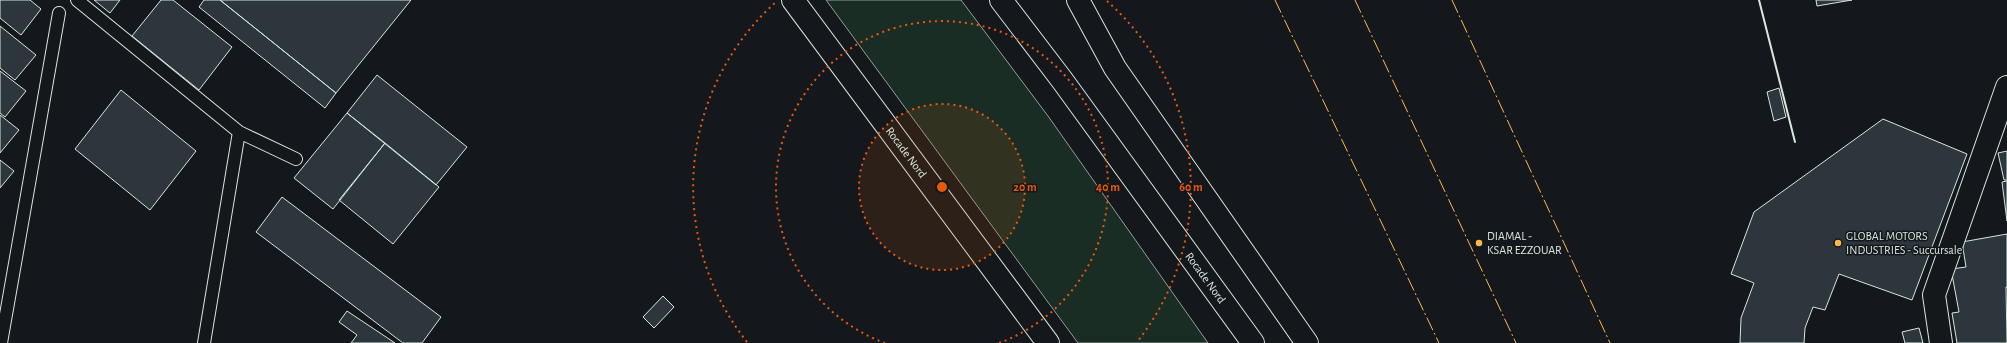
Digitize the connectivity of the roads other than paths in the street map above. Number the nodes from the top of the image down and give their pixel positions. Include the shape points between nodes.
1 (77, 0) edge
2 (793, 0) edge
3 (1001, 0) edge
4 (1021, 0) edge
5 (1078, 0) edge
6 (59, 13) dead end
7 (1062, 80) junction
8 (2007, 87) edge
9 (239, 132) junction
10 (296, 158) dead end
11 (1, 343) edge
12 (204, 343) edge
13 (1048, 343) edge
14 (1254, 343) edge
15 (1307, 343) edge
16 (1941, 343) edge

1 - 9 lane
2 - 13 main road, Rocade Nord
3 - 7 main road, Rocade Nord
4 - 7 main road
5 - 15 main road via 1115,68
6 - 11 lane
7 - 14 main road, Rocade Nord
8 - 16 main road via 1934,295
9 - 10 lane
9 - 12 lane

